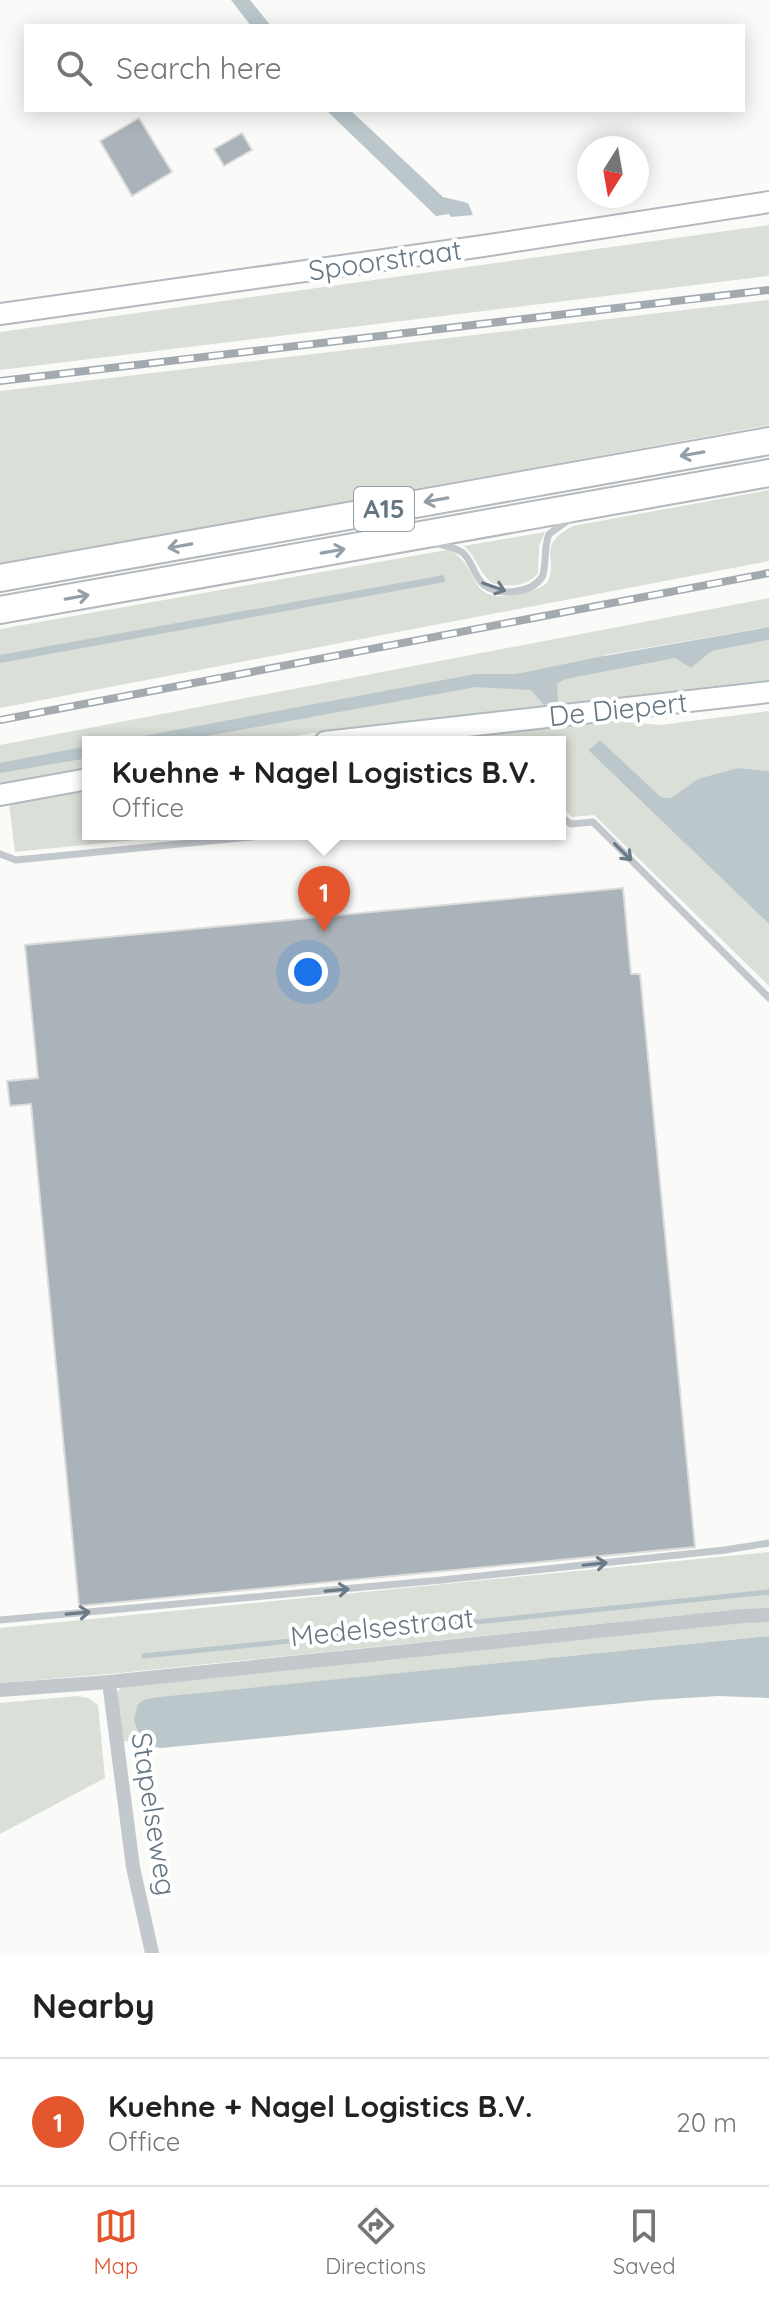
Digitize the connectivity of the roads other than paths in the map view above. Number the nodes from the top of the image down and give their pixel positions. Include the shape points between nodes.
1 (769, 202) edge
2 (0, 314) edge
3 (769, 441) edge
4 (769, 473) edge
5 (597, 504) junction
6 (408, 537) junction
7 (0, 578) edge
8 (0, 610) edge
9 (769, 692) edge
10 (378, 736) edge
11 (82, 780) edge
12 (0, 795) edge
13 (566, 820) edge
14 (221, 840) edge
15 (0, 853) edge
16 (769, 998) edge
17 (769, 1543) edge
18 (769, 1615) edge
19 (0, 1620) edge
20 (109, 1682) junction
21 (0, 1690) edge
22 (152, 1953) edge

1 - 2 main road, Spoorstraat
3 -> 7 highway, A15
4 - 5 highway, A15
5 - 6 highway, A15
6 -> 5 lane via 456,549 491,588 523,590 544,574 549,534
8 -> 6 highway, A15
9 - 10 main road, De Diepert
11 - 12 main road
13 -> 16 lane via 593,822
14 - 15 lane via 16,860
19 -> 17 lane via 442,1580
18 - 20 street, Medelsestraat
20 - 21 street, Medelsestraat
20 - 22 street, Stapelseweg via 133,1867

